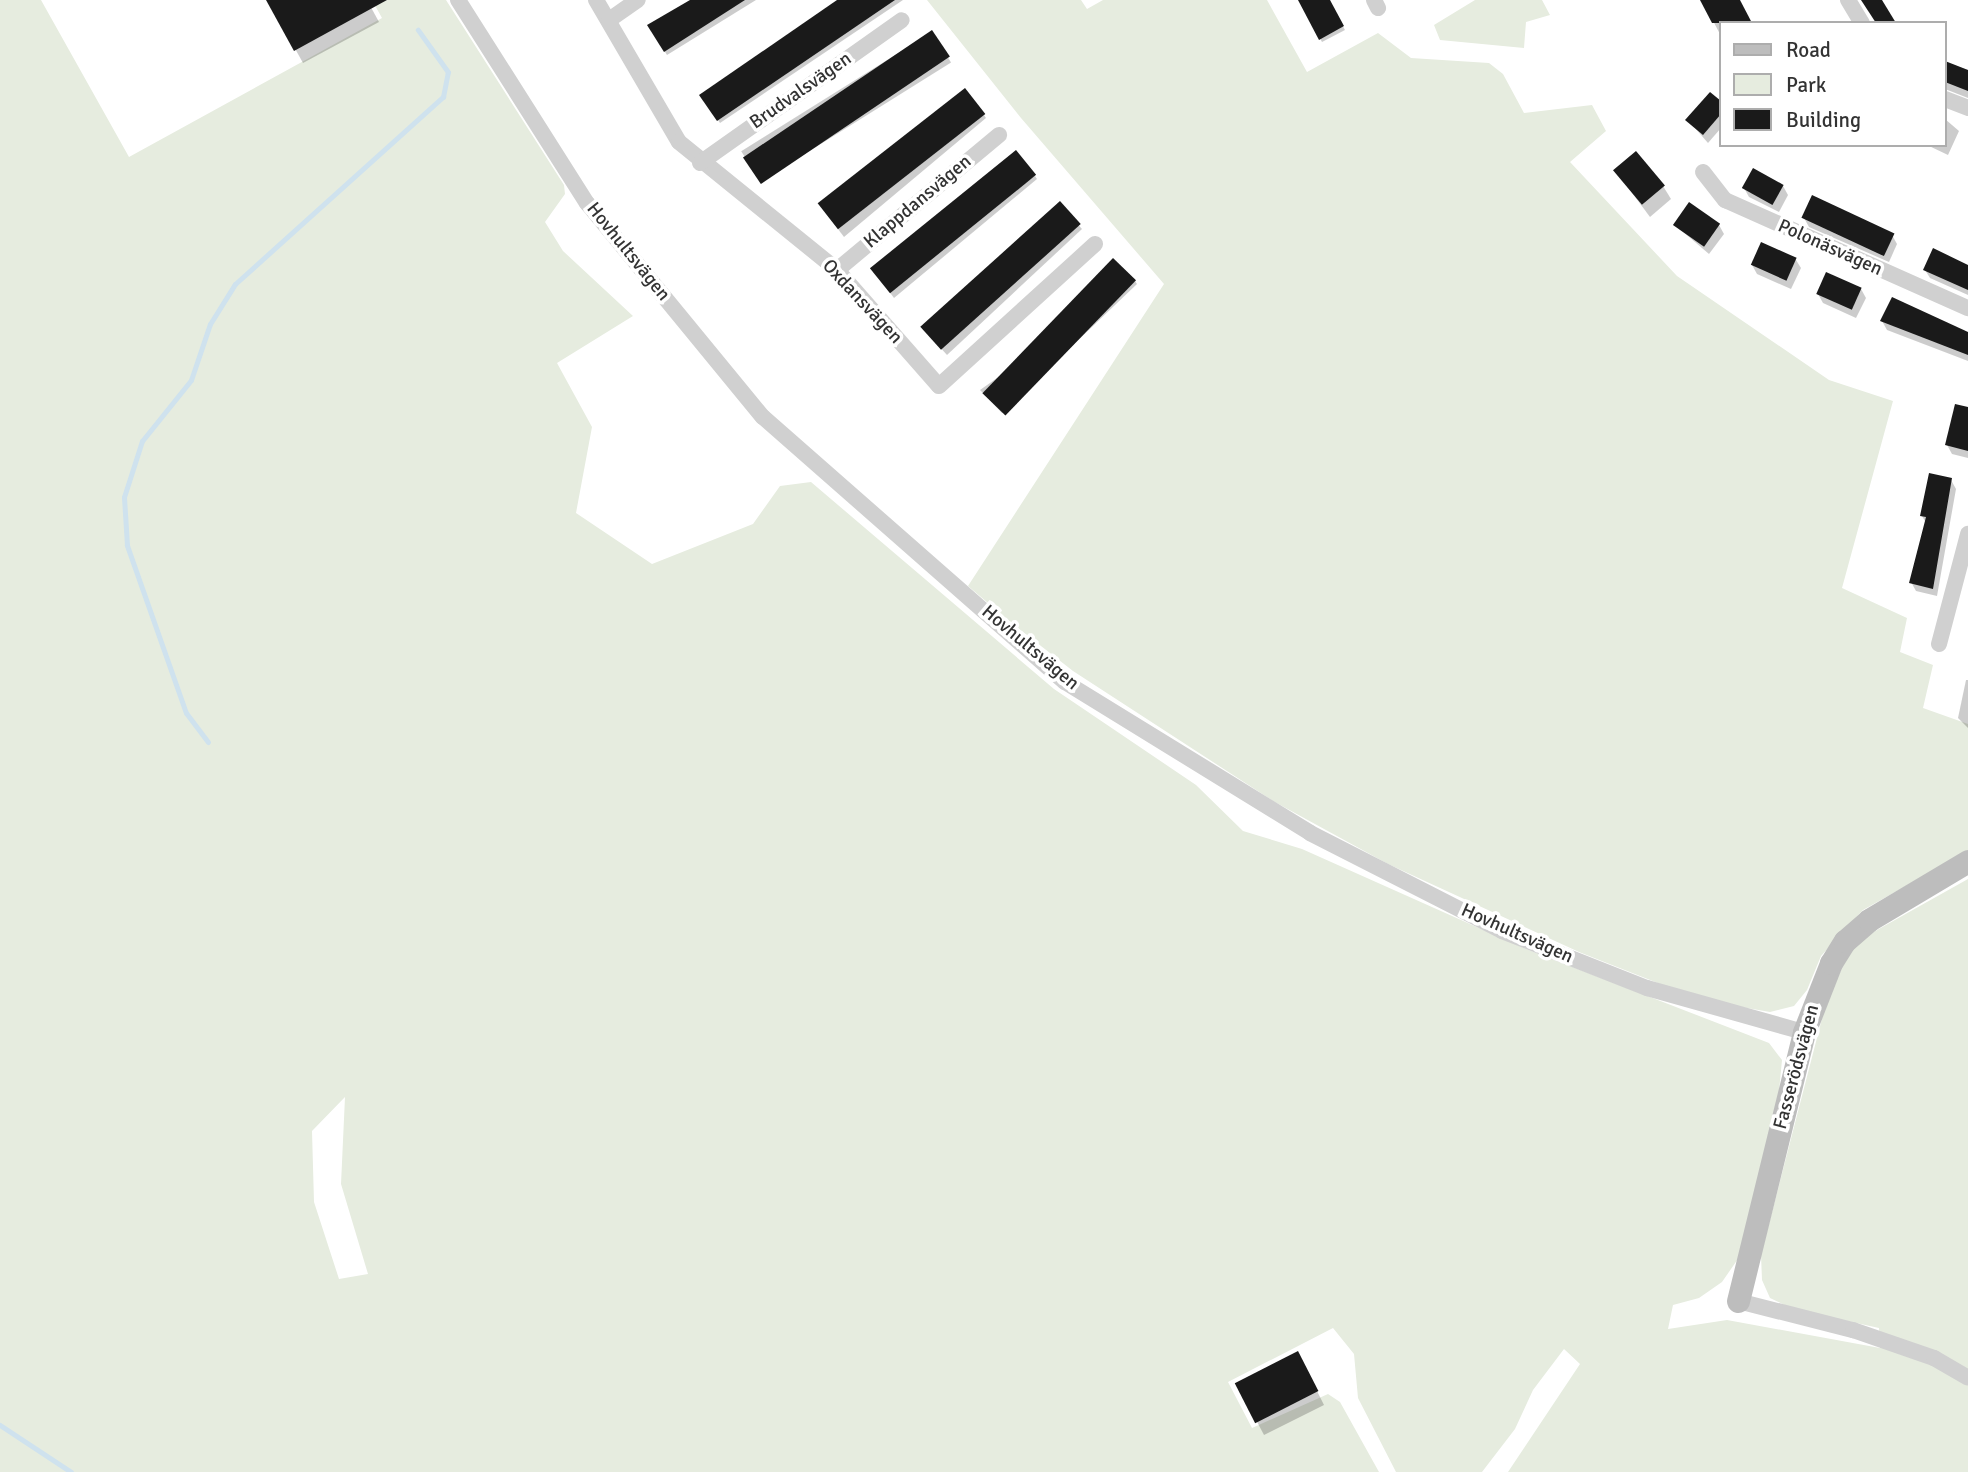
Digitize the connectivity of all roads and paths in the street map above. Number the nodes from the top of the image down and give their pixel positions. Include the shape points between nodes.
1 (458, 0) edge
2 (596, 0) edge
3 (638, 0) edge
4 (1848, 0) edge
5 (609, 20) junction
6 (902, 20) dead end
7 (1861, 21) edge
8 (1947, 100) edge
9 (1968, 108) edge
10 (999, 135) dead end
11 (701, 163) junction
12 (1703, 172) dead end
13 (1095, 244) dead end
14 (837, 270) junction
15 (1968, 308) edge
16 (1968, 534) edge
17 (1939, 644) dead end
18 (1968, 861) edge
19 (1804, 1032) junction
20 (1738, 1301) joint
21 (1968, 1378) edge

1 - 19 street, Hovhultsvägen via 587,203 763,417 1065,682 1310,833 1502,931 1647,988
2 - 5 street, Oxdansvägen
3 - 5 street
4 - 7 street
5 - 11 street, Oxdansvägen via 680,142
6 - 11 street, Brudvalsvägen
8 - 9 street
10 - 14 street, Klappdansvägen
11 - 14 street, Oxdansvägen
12 - 15 street, Polonäsvägen via 1725,200
13 - 14 street, Oxdansvägen via 940,386
16 - 17 street
18 - 19 street, Fasserödsvägen via 1868,920 1845,941 1830,962
19 - 20 street, Fasserödsvägen
20 - 21 street via 1853,1330 1934,1358

